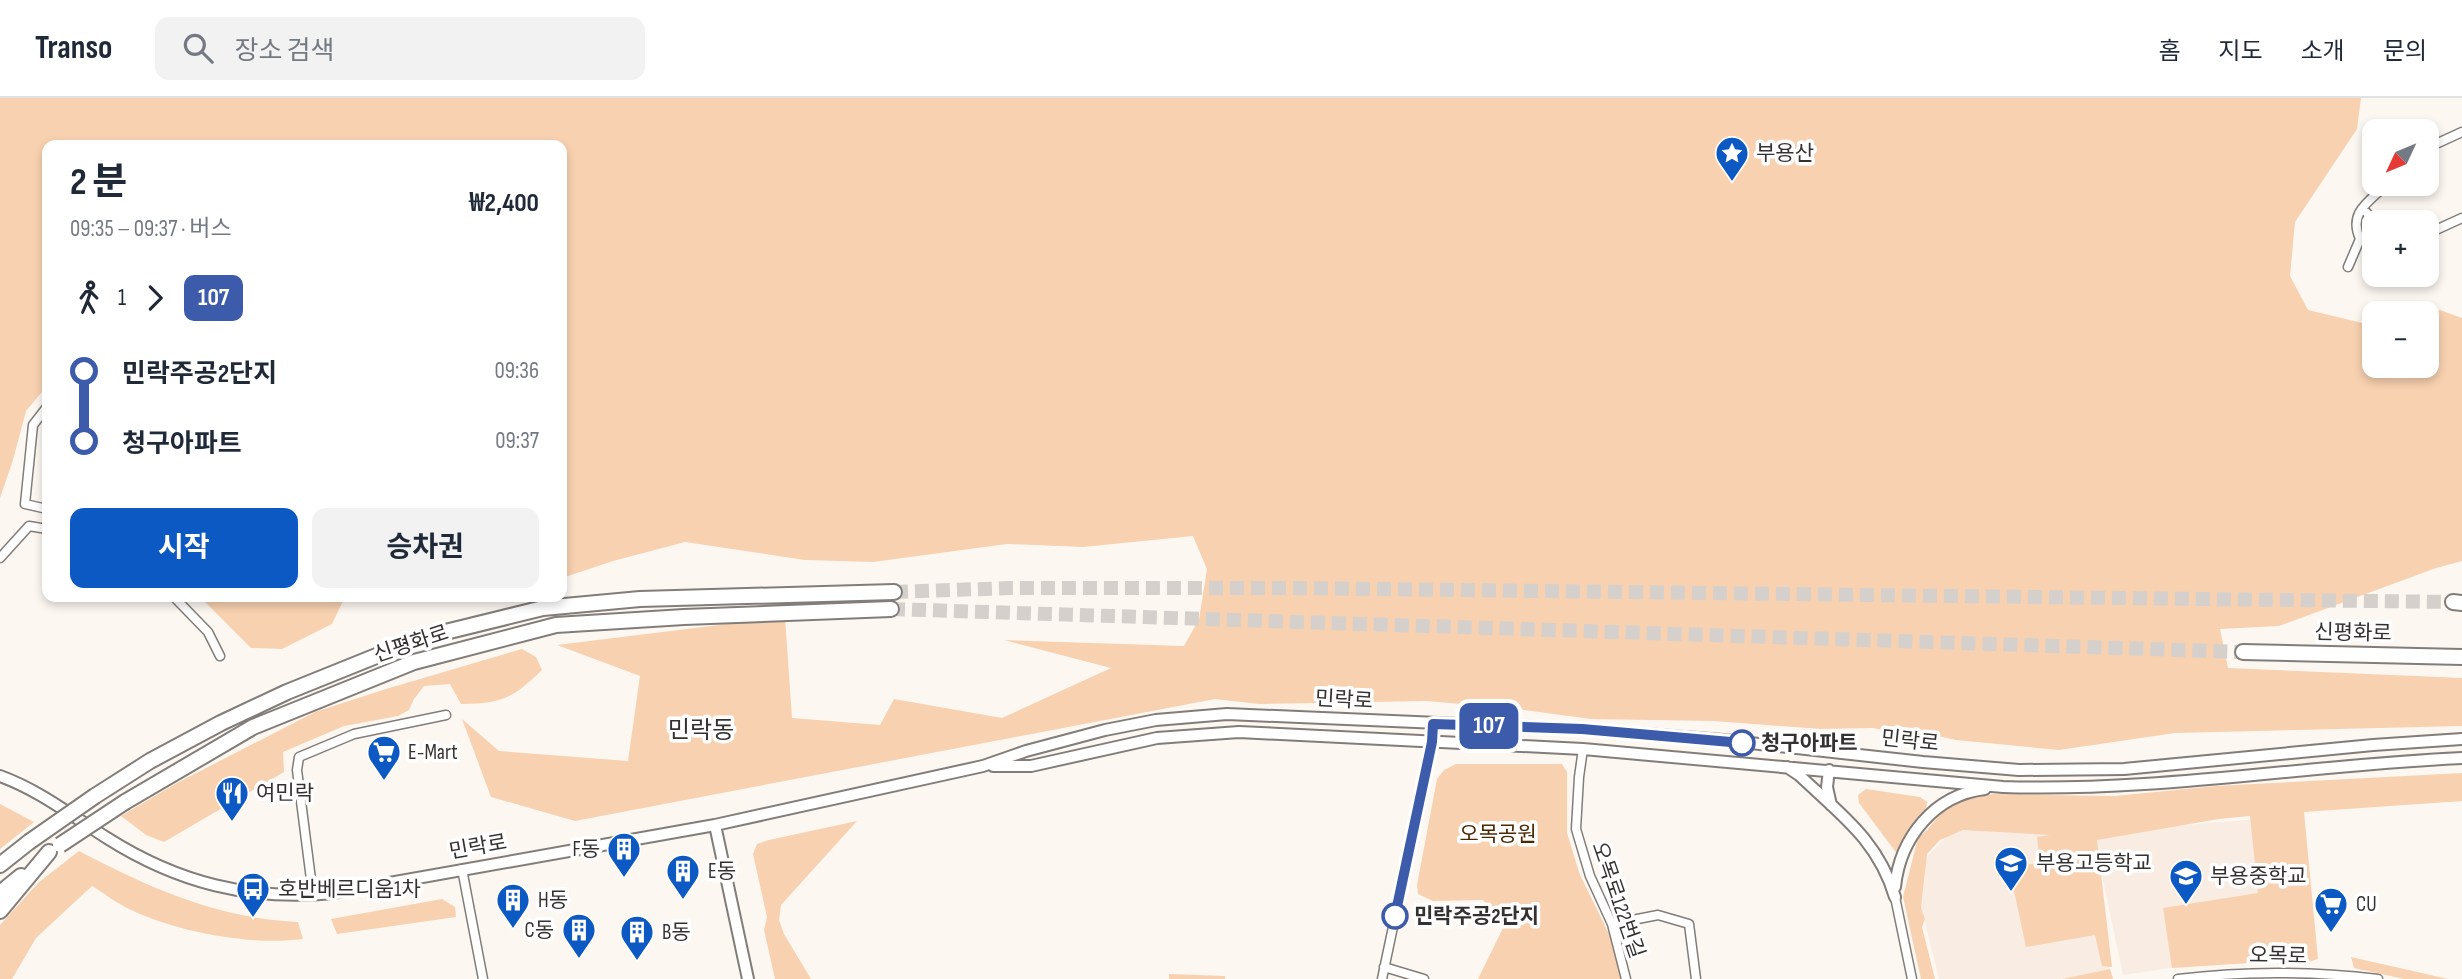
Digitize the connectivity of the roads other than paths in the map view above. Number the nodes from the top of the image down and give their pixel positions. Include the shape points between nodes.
1 (2462, 132) edge
2 (2440, 142) edge
3 (2375, 196) edge
4 (2363, 209) joint
5 (2462, 218) edge
6 (2439, 229) edge
7 (2348, 267) dead end
8 (42, 413) edge
9 (42, 508) edge
10 (42, 528) edge
11 (0, 558) edge
12 (894, 593) tunnel mouth
13 (179, 602) edge
14 (891, 609) tunnel mouth
15 (2243, 652) tunnel mouth
16 (220, 656) dead end
17 (2462, 657) edge
18 (446, 715) dead end
19 (1433, 724) junction
20 (2462, 739) edge
21 (1432, 742) junction
22 (1583, 748) junction
23 (2462, 758) edge
24 (1780, 765) junction
25 (983, 766) junction
26 (1829, 770) junction
27 (0, 776) edge
28 (2003, 787) junction
29 (1832, 806) junction
30 (715, 825) junction
31 (55, 848) junction
32 (0, 865) edge
33 (462, 869) junction
34 (0, 892) edge
35 (313, 895) junction
36 (1895, 897) junction
37 (0, 911) edge
38 (1612, 924) junction
39 (1384, 967) junction
40 (484, 979) edge
41 (748, 979) edge
42 (1382, 979) edge
43 (1424, 979) edge
44 (1626, 979) edge
45 (1696, 979) edge
46 (1912, 979) edge
47 (2178, 979) edge
48 (2378, 979) edge

1 - 2 street
3 - 4 street
4 - 7 street via 2356,216 2360,239
5 - 6 street
8 - 9 street via 33,425 24,504
10 - 11 street via 29,526
12 - 32 highway, 신평화로, bridge via 626,600 543,608 421,638 288,692 150,761
13 - 16 street via 208,632
14 - 31 highway, 신평화로, bridge via 556,625 414,662 253,727
15 - 17 highway, 신평화로
18 - 35 street via 354,734 299,758
19 - 20 main road, 민락로 via 1582,729 1977,767 2057,770 2124,769
19 - 21 street
19 - 25 main road, 민락로 via 1227,714 1169,719 1105,730
21 - 22 main road, 민락로
21 - 25 main road, 민락로 via 1212,733 1157,738 1031,766
21 - 39 street
22 - 24 main road, 민락로
22 - 38 street, 오목로122번길 via 1576,829 1590,876
23 - 28 main road, 민락로 via 2130,786
24 - 26 main road, 민락로
24 - 29 main road via 1799,775
25 - 30 main road, 민락로
26 - 28 main road, 민락로
26 - 29 main road
27 - 35 main road, 민락로 via 53,802 138,857 183,876 239,892
28 - 36 main road via 1952,799 1923,822 1902,852
29 - 36 main road via 1870,844 1889,876
30 - 33 main road, 민락로
30 - 41 main road
31 - 34 highway, 신평화로
31 - 37 highway
33 - 35 main road, 민락로
33 - 40 street
36 - 46 street
38 - 44 street, 오목로122번길
38 - 45 street via 1658,915 1689,924
39 - 42 street
39 - 43 street
47 - 48 street, 오목로 via 2262,973

